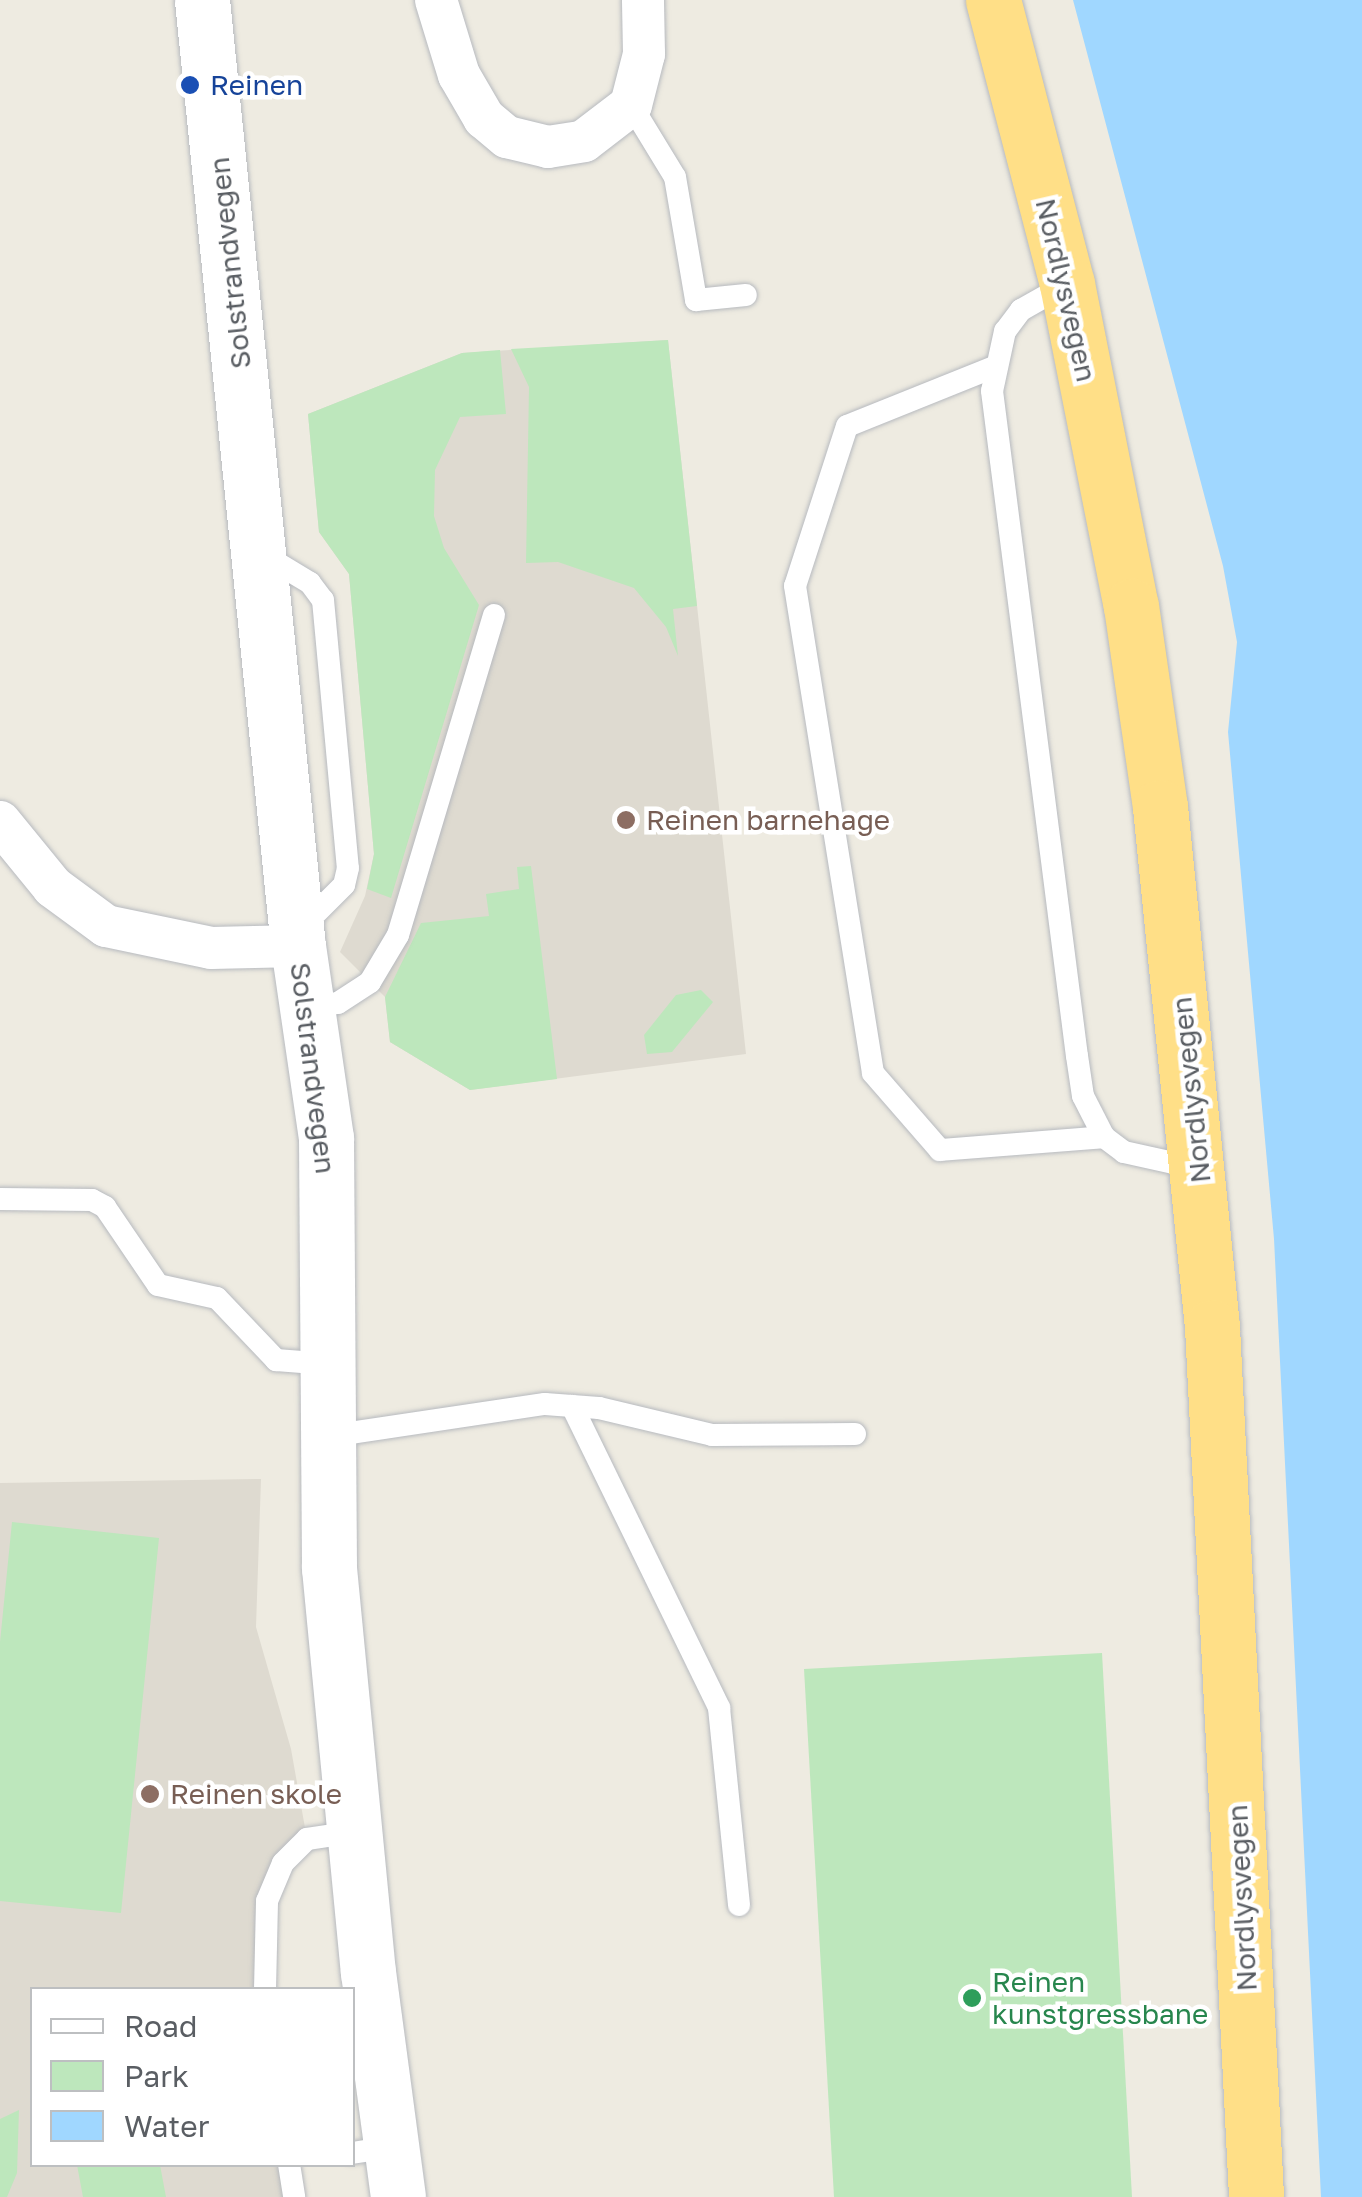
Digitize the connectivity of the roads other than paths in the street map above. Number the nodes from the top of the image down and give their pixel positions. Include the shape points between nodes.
1 (202, 0) edge
2 (436, 0) edge
3 (643, 0) edge
4 (993, 0) edge
5 (630, 105) junction
6 (1067, 284) junction
7 (746, 295) dead end
8 (994, 367) junction
9 (494, 615) dead end
10 (0, 822) edge
11 (297, 939) junction
12 (306, 1008) junction
13 (1104, 1136) junction
14 (1200, 1168) junction
15 (0, 1199) edge
16 (330, 1364) junction
17 (572, 1406) junction
18 (855, 1434) dead end
19 (330, 1436) junction
20 (354, 1832) junction
21 (738, 1906) dead end
22 (265, 1987) edge
23 (380, 2166) edge
24 (289, 2167) edge
25 (294, 2197) edge
26 (1256, 2197) edge

1 - 11 street, Solstrandvegen
2 - 5 street via 459,76 484,118 507,137 570,145
3 - 5 street via 644,54
4 - 6 highway, Nordlysvegen
5 - 7 lane via 674,177 696,300
6 - 8 lane via 1021,310 1005,332
6 - 14 highway, Nordlysvegen via 1146,705
8 - 13 lane via 993,420 1077,1056 1083,1096
8 - 13 lane via 848,426 795,586 873,1073 940,1150
9 - 12 lane via 398,935 370,982 338,1003
10 - 11 street via 54,888 106,926 211,948
11 - 12 street, Solstrandvegen
12 - 16 street, Solstrandvegen via 327,1152
13 - 14 lane via 1124,1152
14 - 26 highway, Nordlysvegen
15 - 16 lane via 92,1200 106,1207 158,1285 217,1298 276,1360
16 - 19 street, Solstrandvegen
17 - 18 lane via 712,1435
17 - 19 lane via 516,1404
17 - 21 lane via 719,1708
19 - 20 street, Solstrandvegen via 329,1568
20 - 22 lane via 307,1839 283,1863 267,1901
20 - 23 street, Solstrandvegen
24 - 25 lane

